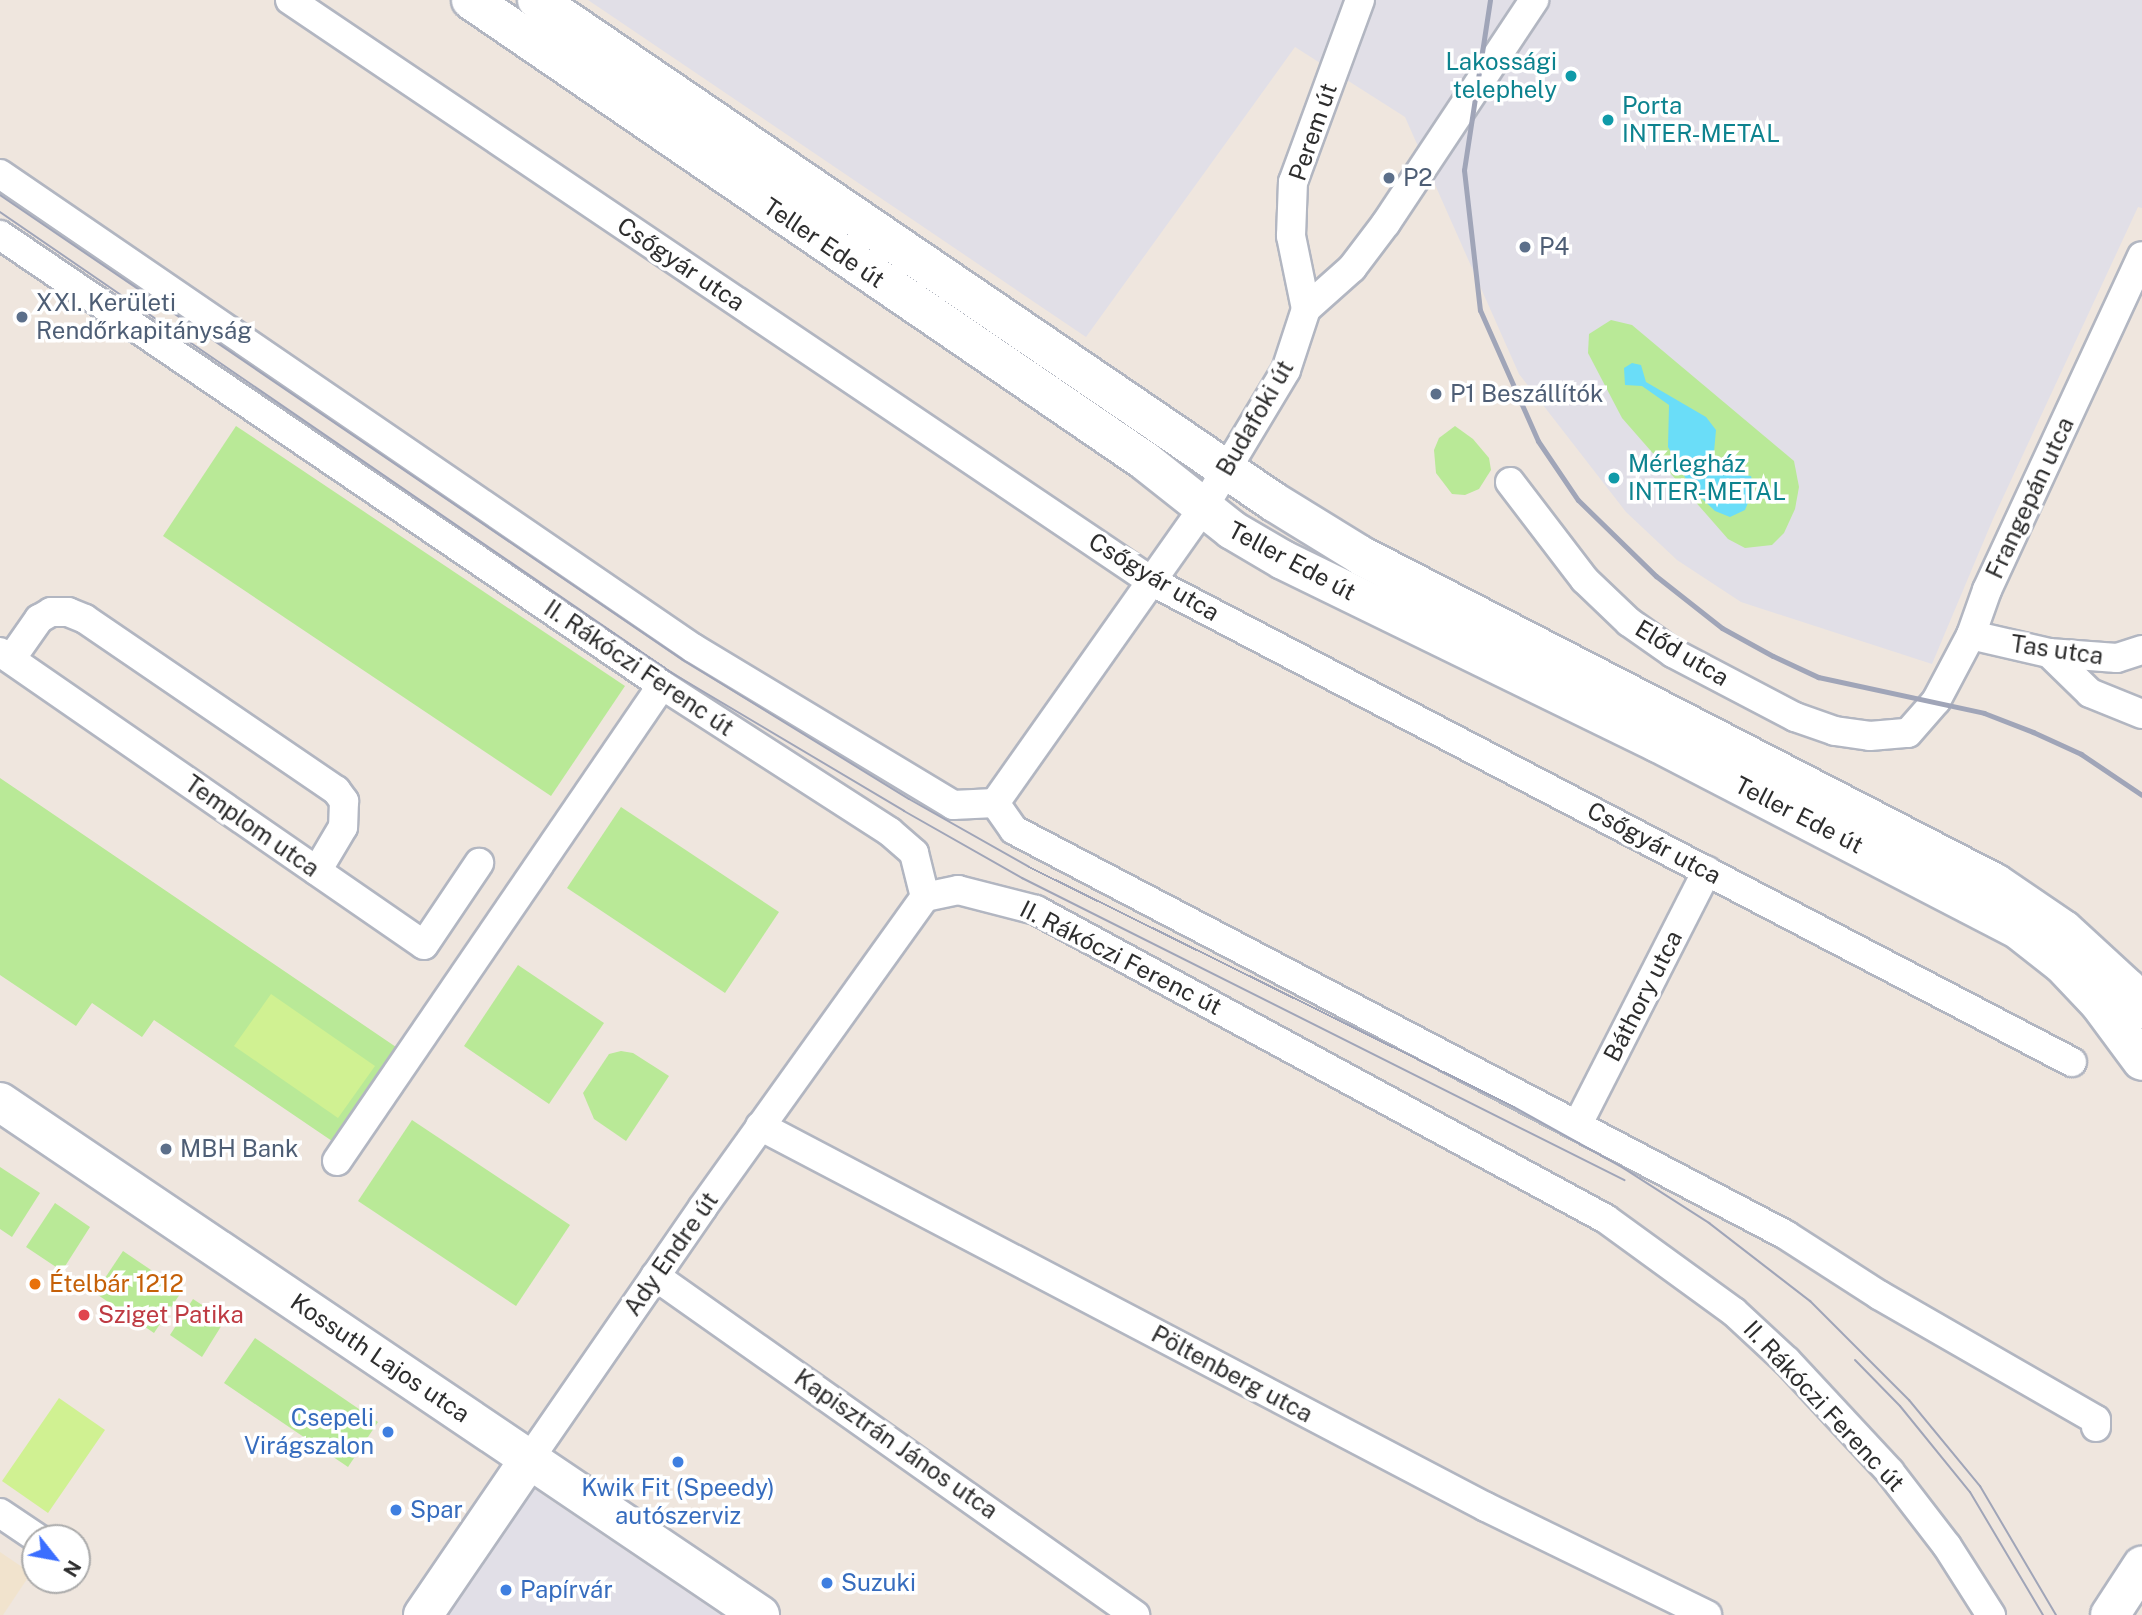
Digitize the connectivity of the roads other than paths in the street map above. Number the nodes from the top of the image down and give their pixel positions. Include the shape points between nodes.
1 (290, 0) edge
2 (471, 0) edge
3 (537, 0) edge
4 (1360, 0) edge
5 (1534, 0) edge
6 (0, 174) edge
7 (0, 235) edge
8 (2142, 256) edge
9 (1306, 309) junction
10 (1225, 470) junction
11 (1510, 481) dead end
12 (1202, 510) junction
13 (1151, 581) junction
14 (1971, 635) junction
15 (2142, 650) edge
16 (2049, 653) junction
17 (5, 655) edge
18 (662, 685) junction
19 (2142, 714) edge
20 (1908, 733) joint
21 (995, 803) junction
22 (479, 863) dead end
23 (317, 871) junction
24 (1707, 871) junction
25 (925, 897) junction
26 (2142, 1009) edge
27 (2142, 1061) edge
28 (2072, 1062) dead end
29 (0, 1102) edge
30 (1579, 1122) junction
31 (760, 1126) junction
32 (337, 1161) dead end
33 (656, 1276) junction
34 (2095, 1427) dead end
35 (530, 1458) junction
36 (0, 1513) edge
37 (21, 1527) edge
38 (2142, 1566) edge
39 (423, 1615) edge
40 (760, 1615) edge
41 (1135, 1615) edge
42 (1707, 1615) edge
43 (1991, 1615) edge
44 (2110, 1615) edge

1 - 13 street, Csőgyár utca
2 - 12 main road, Teller Ede út via 1145,461
3 - 10 main road, Teller Ede út
4 - 9 street, Perem út via 1293,182 1291,236
5 - 9 street via 1386,223 1352,268
6 - 21 street, II. Rákóczi Ferenc út via 693,648 953,805
7 - 18 street, II. Rákóczi Ferenc út
8 - 14 street, Frangepán utca via 1987,590
9 - 10 street, Budafoki út via 1286,370
10 - 12 street, Budafoki út
10 - 26 main road, Teller Ede út via 1360,555 1995,883 2064,930 2127,988
11 - 20 street, Előd utca via 1586,580 1672,653 1795,717 1835,731 1870,736
12 - 13 street, Budafoki út
12 - 27 main road, Teller Ede út via 1283,560 1982,909 2062,964
13 - 21 street, Budafoki út
13 - 24 street, Csőgyár utca
14 - 16 street, Tas utca
14 - 20 street, Frangepán utca via 1936,701
15 - 16 street, Tas utca via 2117,658
16 - 19 street via 2090,693
17 - 23 street, Templom utca
17 - 23 street via 39,619 51,612 68,612 335,790 344,801 344,827
18 - 25 street, II. Rákóczi Ferenc út via 890,832 914,853
18 - 32 street
21 - 30 street via 1014,830
22 - 23 street, Templom utca via 424,945
24 - 28 street, Csőgyár utca
24 - 30 street, Báthory utca
25 - 31 street, Ady Endre út
25 - 43 street, II. Rákóczi Ferenc út via 958,890 1035,910 1523,1171 1671,1264 1734,1312 1851,1428 1947,1546
29 - 35 main road, Kossuth Lajos utca
30 - 34 street via 1786,1235 1879,1295 2096,1420
31 - 33 street, Ady Endre út
31 - 42 street, Pöltenberg utca via 1486,1507
33 - 35 street, Ady Endre út
33 - 41 street, Kapisztrán János utca
35 - 39 main road, Ady Endre út
35 - 40 main road, Kossuth Lajos utca
36 - 37 street
38 - 44 main road

